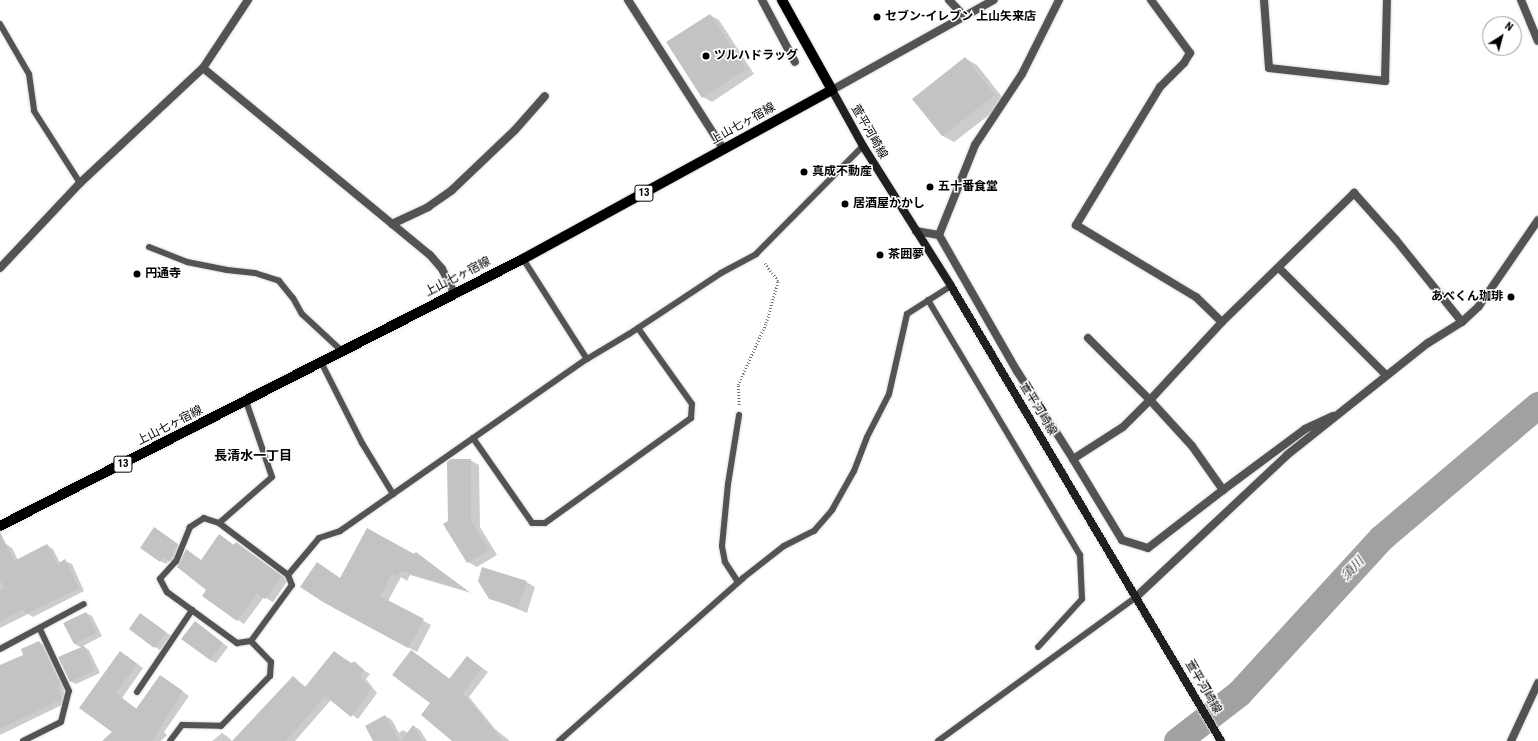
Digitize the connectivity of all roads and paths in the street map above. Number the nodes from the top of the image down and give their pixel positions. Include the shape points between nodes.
1 (248, 0) edge
2 (628, 0) edge
3 (762, 0) edge
4 (782, 0) edge
5 (948, 0) edge
6 (994, 0) edge
7 (1059, 0) edge
8 (1151, 0) edge
9 (1264, 0) edge
10 (1387, 0) edge
11 (1520, 0) edge
12 (964, 16) junction
13 (0, 24) edge
14 (1538, 41) edge
15 (795, 62) dead end
16 (204, 68) junction
17 (832, 90) junction
18 (545, 96) dead end
19 (863, 146) junction
20 (724, 150) junction
21 (80, 183) junction
22 (1538, 220) edge
23 (392, 224) junction
24 (916, 231) junction
25 (939, 235) junction
26 (149, 247) dead end
27 (756, 254) junction
28 (523, 259) junction
29 (0, 268) edge
30 (1279, 268) junction
31 (951, 286) junction
32 (454, 293) junction
33 (928, 300) junction
34 (1222, 322) junction
35 (1462, 322) junction
36 (638, 328) junction
37 (1088, 338) dead end
38 (342, 352) junction
39 (587, 359) junction
40 (321, 362) junction
41 (1386, 375) junction
42 (1150, 400) junction
43 (246, 401) junction
44 (739, 415) joint
45 (1335, 416) junction
46 (473, 438) junction
47 (1073, 459) junction
48 (1223, 490) junction
49 (393, 494) junction
50 (219, 523) junction
51 (0, 526) edge
52 (288, 574) junction
53 (738, 582) junction
54 (1136, 597) junction
55 (84, 604) dead end
56 (192, 610) junction
57 (40, 630) junction
58 (251, 641) junction
59 (1038, 647) dead end
60 (0, 649) edge
61 (1538, 683) edge
62 (137, 692) dead end
63 (23, 741) edge
64 (170, 741) edge
65 (559, 741) edge
66 (938, 741) edge
67 (1221, 741) edge
68 (1511, 741) edge

1 - 16 street
2 - 20 street
3 - 15 street
4 - 17 main road
5 - 12 street
6 - 12 street
7 - 25 street via 1022,74 975,145
8 - 34 street via 1190,53 1184,63 1160,87 1076,225 1196,297
9 - 10 street via 1269,68 1385,81
11 - 14 street
12 - 17 street
13 - 21 lane via 29,74 34,111
16 - 21 street
16 - 23 street
17 - 19 main road, 萱平河崎線
17 - 20 main road, 上山七ヶ宿線 / 13
18 - 23 street via 515,130 452,190 428,207
19 - 24 main road, 萱平河崎線
19 - 27 lane
20 - 28 main road, 上山七ヶ宿線 / 13
21 - 29 street
22 - 35 street via 1479,306
23 - 32 street via 442,269
24 - 25 street
24 - 31 main road, 萱平河崎線
25 - 47 street via 1017,370
26 - 38 lane via 187,262 254,273 278,281 293,298 302,314
27 - 36 lane via 721,273
27 - 44 path via 778,281 766,323 738,385
28 - 32 main road, 上山七ヶ宿線 / 13
28 - 39 lane
30 - 34 street
30 - 35 street via 1354,193 1396,240
30 - 41 street
31 - 33 lane
31 - 54 main road, 萱平河崎線
32 - 38 main road, 上山七ヶ宿線 / 13
33 - 53 lane via 907,314 889,394 854,471 832,510 814,531 784,546
33 - 59 lane via 1080,555 1082,598
34 - 42 street
35 - 41 street via 1428,343
36 - 39 lane
36 - 46 lane via 692,404 691,418 545,523 532,523
37 - 42 street
38 - 40 main road, 上山七ヶ宿線 / 13
39 - 46 lane
40 - 43 main road, 上山七ヶ宿線 / 13
40 - 49 lane via 362,443
41 - 45 street
42 - 47 street via 1123,427
42 - 48 street via 1192,446
43 - 50 lane via 272,477
43 - 51 main road, 上山七ヶ宿線 / 13
44 - 53 lane via 728,484 722,546 725,562
45 - 48 street via 1305,429
45 - 54 street via 1287,455
46 - 49 lane
47 - 48 street via 1122,540 1148,548
49 - 52 lane via 340,531 319,538
50 - 52 lane
50 - 56 lane via 204,518 190,527 176,561 160,579 167,592
52 - 58 lane via 292,585
53 - 65 lane
54 - 66 lane
54 - 67 main road, 萱平河崎線
55 - 57 lane
56 - 58 lane via 237,643
56 - 62 lane
57 - 60 lane
57 - 63 lane via 69,691 62,722
58 - 64 lane via 271,662 270,676 221,726 182,725
61 - 68 street

